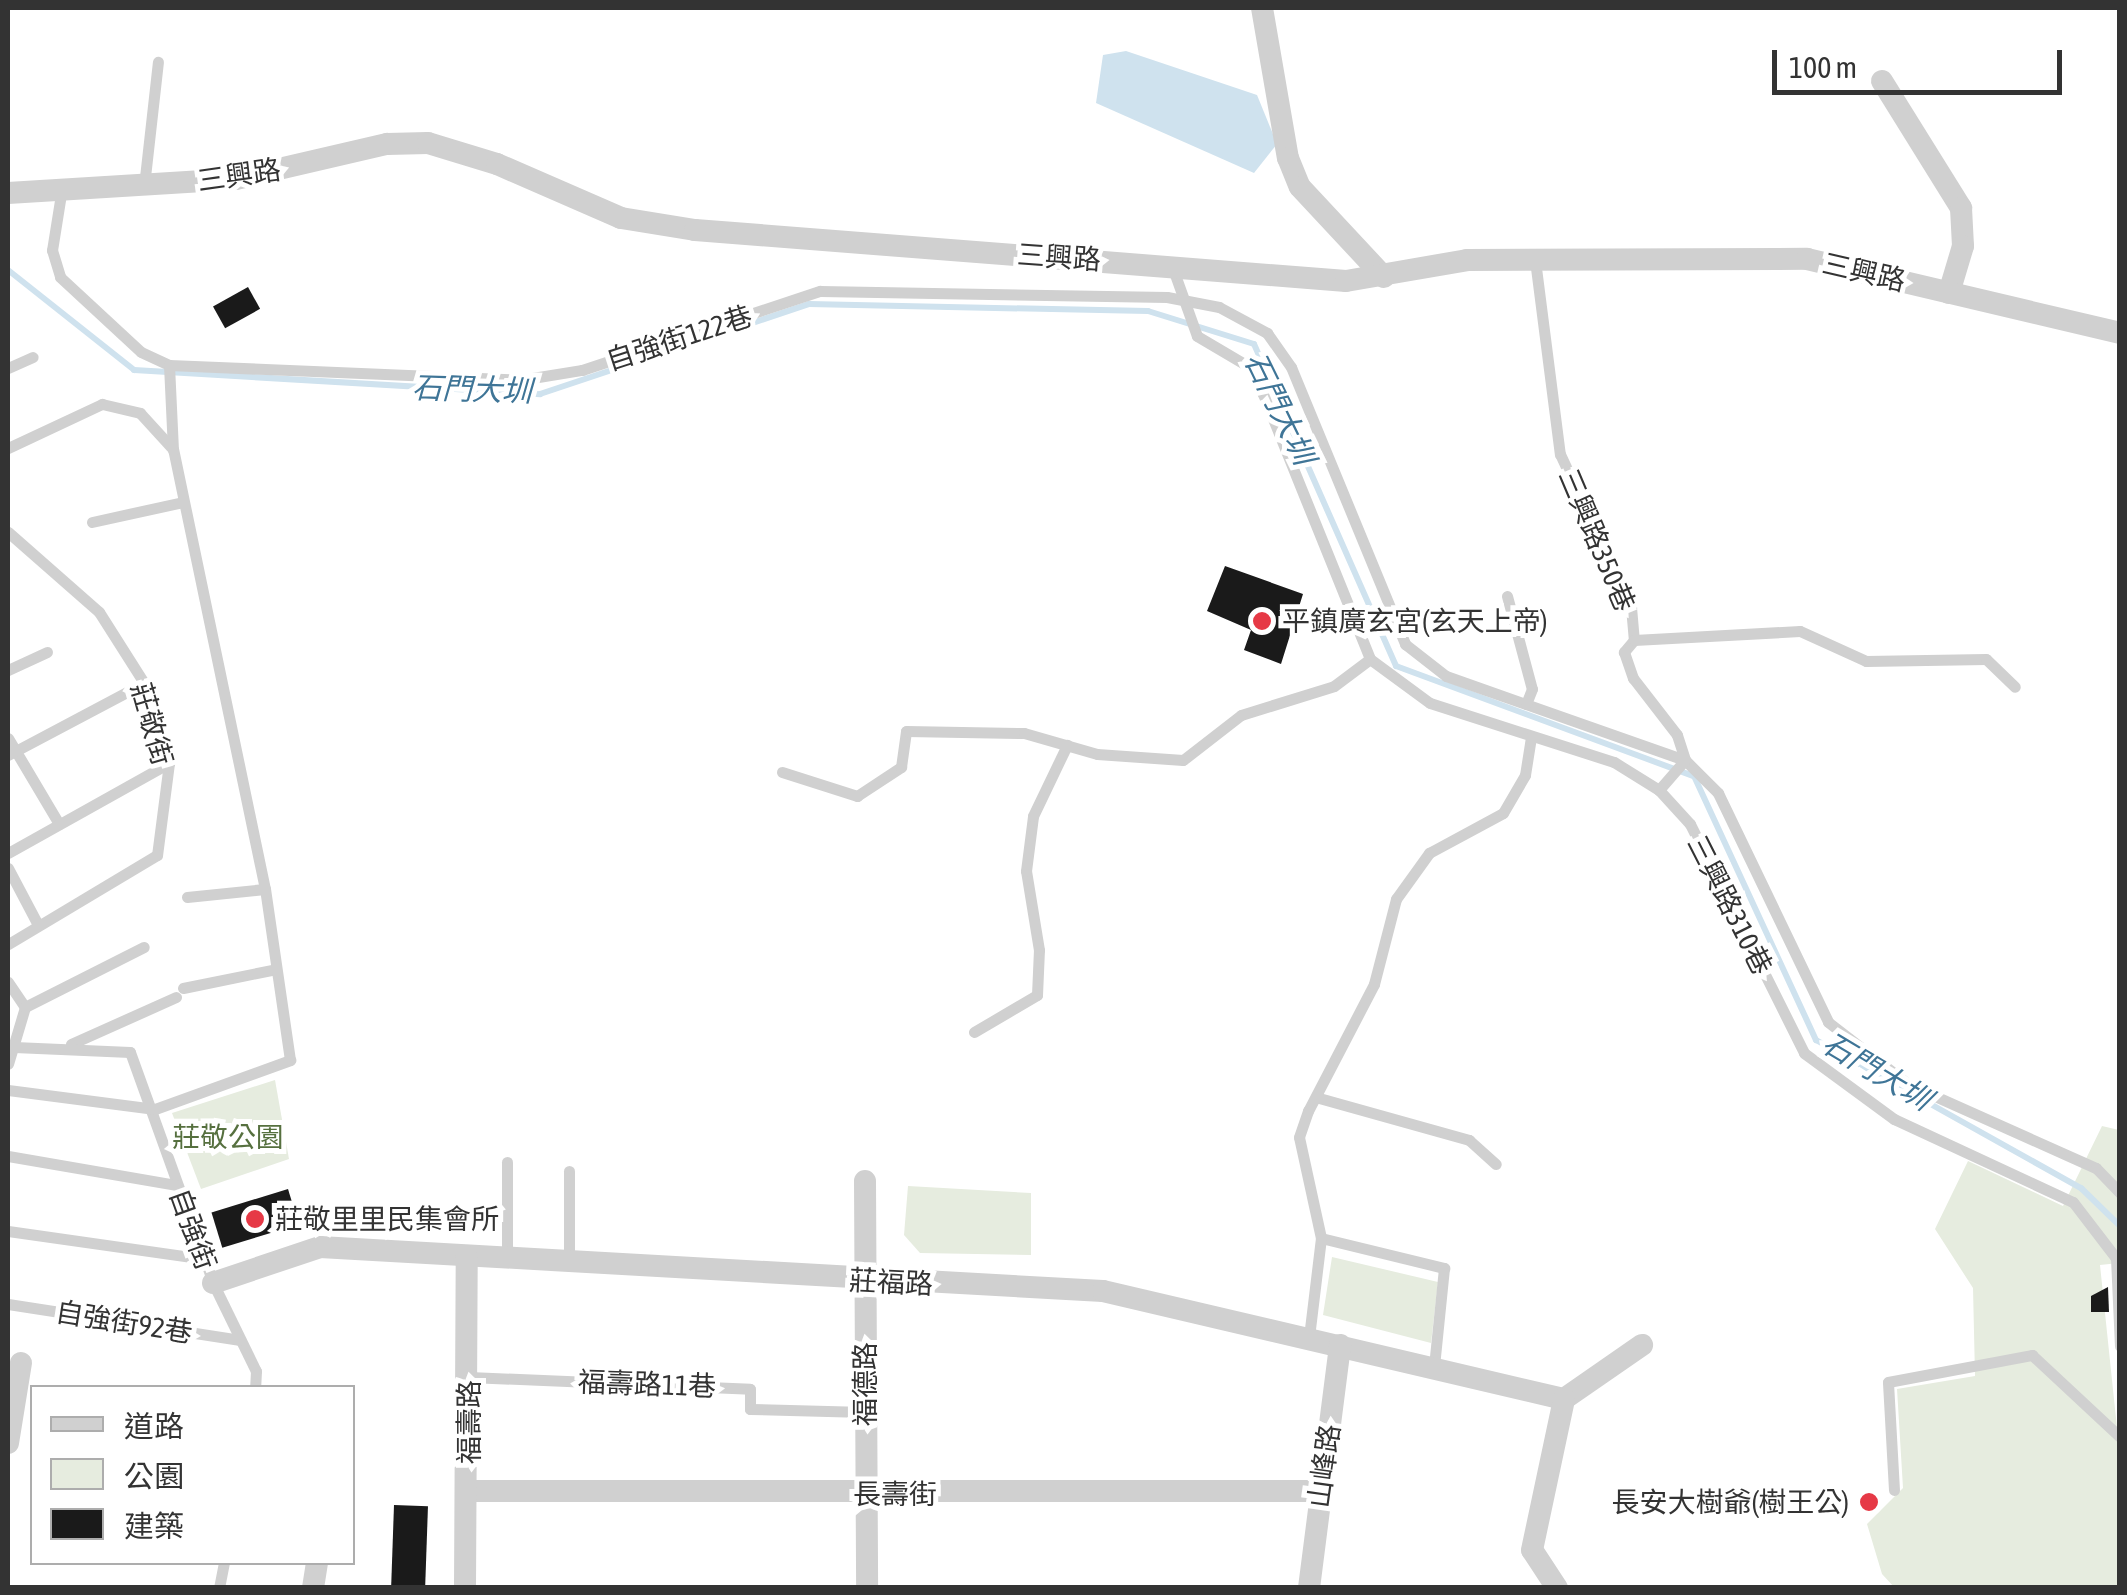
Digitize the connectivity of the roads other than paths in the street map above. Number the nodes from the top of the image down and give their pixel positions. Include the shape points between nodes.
1 (1262, 8) edge
2 (158, 62) dead end
3 (1882, 81) dead end
4 (144, 186) junction
5 (8, 193) edge
6 (61, 194) junction
7 (1535, 260) junction
8 (1172, 264) junction
9 (1384, 276) junction
10 (1949, 293) junction
11 (1188, 302) junction
12 (2120, 333) edge
13 (33, 358) dead end
14 (8, 368) edge
15 (168, 370) junction
16 (8, 448) edge
17 (173, 450) junction
18 (184, 502) junction
19 (92, 522) dead end
20 (8, 532) edge
21 (1507, 596) dead end
22 (1634, 640) junction
23 (47, 652) dead end
24 (1370, 659) junction
25 (8, 670) edge
26 (144, 683) junction
27 (2015, 686) dead end
28 (1526, 704) junction
29 (8, 738) edge
30 (1531, 738) junction
31 (1067, 745) junction
32 (11, 753) edge
33 (1683, 762) junction
34 (169, 763) junction
35 (782, 772) dead end
36 (1661, 787) junction
37 (59, 824) junction
38 (8, 853) edge
39 (8, 868) edge
40 (265, 890) junction
41 (187, 897) dead end
42 (38, 925) junction
43 (8, 944) edge
44 (144, 947) dead end
45 (276, 969) junction
46 (8, 982) edge
47 (26, 1007) junction
48 (974, 1032) dead end
49 (67, 1046) junction
50 (10, 1056) edge
51 (8, 1090) edge
52 (1319, 1098) junction
53 (155, 1110) junction
54 (8, 1156) edge
55 (506, 1162) dead end
56 (1496, 1164) dead end
57 (569, 1170) dead end
58 (865, 1181) dead end
59 (176, 1185) junction
60 (2120, 1193) edge
61 (8, 1231) edge
62 (1321, 1238) junction
63 (468, 1257) junction
64 (506, 1258) junction
65 (204, 1259) junction
66 (569, 1262) junction
67 (865, 1281) junction
68 (213, 1283) junction
69 (8, 1304) edge
70 (1309, 1338) junction
71 (240, 1340) junction
72 (1340, 1344) junction
73 (1642, 1346) dead end
74 (2120, 1346) edge
75 (21, 1362) dead end
76 (1434, 1368) junction
77 (469, 1377) junction
78 (255, 1385) edge
79 (1564, 1399) junction
80 (865, 1412) junction
81 (2120, 1437) edge
82 (8, 1444) edge
83 (1894, 1490) dead end
84 (470, 1492) junction
85 (1320, 1492) junction
86 (866, 1494) junction
87 (464, 1588) edge
88 (867, 1588) edge
89 (1308, 1588) edge
90 (1557, 1588) edge

1 - 9 street via 1288,158 1300,187
2 - 4 lane
3 - 10 street via 1961,208 1963,246
4 - 6 street, 三興路
4 - 8 street, 三興路 via 236,179 387,144 428,143 497,164 621,218 696,230
5 - 6 street, 三興路
6 - 15 lane via 52,250 60,277
7 - 9 street, 三興路 via 1467,260
7 - 10 street, 三興路 via 1807,258
7 - 22 lane, 三興路350巷 via 1560,454 1631,607
8 - 9 street, 三興路 via 1346,282
8 - 11 lane
10 - 12 street, 三興路
11 - 15 lane, 自強街122巷 via 820,292 597,366 520,380
11 - 24 lane via 1203,344 1248,366 1263,394
11 - 28 lane, 三興路310巷 via 1220,307 1267,333 1292,367 1405,644 1446,676
13 - 14 lane
15 - 17 lane
16 - 17 lane via 102,404 140,412
17 - 18 lane
18 - 19 lane
18 - 40 lane
20 - 26 lane, 莊敬街 via 100,612
21 - 28 lane via 1532,689
22 - 27 lane via 1800,631 1866,662 1986,659
22 - 33 lane, 三興路350巷 via 1624,652 1633,678 1677,734
23 - 25 lane
24 - 30 lane, 三興路310巷 via 1430,703
24 - 31 lane via 1334,686 1242,715 1183,760
26 - 32 lane
26 - 34 lane, 莊敬街
28 - 33 lane, 三興路310巷
29 - 32 lane
30 - 36 lane, 三興路310巷 via 1614,762
30 - 52 lane via 1524,775 1503,813 1428,853 1396,899 1374,984 1338,1046
31 - 35 lane via 1024,732 906,731 901,768 857,796
31 - 48 lane via 1033,816 1028,852 1037,995
32 - 37 lane
33 - 36 lane
33 - 60 lane, 三興路310巷 via 1718,794 1828,1022 1908,1084 2096,1168
34 - 37 lane
34 - 42 lane, 莊敬街 via 157,855
36 - 74 lane, 三興路310巷 via 1690,824 1804,1053 1894,1119 2073,1202 2116,1258
37 - 38 lane
39 - 42 lane
40 - 41 lane
40 - 45 lane
42 - 43 lane, 莊敬街
44 - 47 lane
45 - 49 lane via 179,992
45 - 53 lane via 290,1060
46 - 47 lane
47 - 50 lane
49 - 50 lane
49 - 53 lane, 自強街 via 130,1052
51 - 53 lane
52 - 56 lane via 1469,1140
52 - 62 lane via 1299,1137
53 - 59 lane, 自強街
54 - 59 lane
55 - 64 lane
57 - 66 lane
58 - 67 street, 福德路
59 - 65 lane, 自強街
61 - 65 lane
62 - 70 lane
62 - 76 lane via 1444,1268
63 - 64 street, 莊福路
63 - 68 street, 莊福路 via 320,1247
63 - 77 street, 福壽路
64 - 66 street, 莊福路
65 - 68 lane, 自強街
66 - 67 street, 莊福路
67 - 70 street, 莊福路 via 1103,1291
67 - 80 street, 福德路
68 - 71 lane, 自強街
69 - 71 lane, 自強街92巷
70 - 72 street, 莊福路
71 - 78 lane, 自強街 via 256,1370
72 - 76 street, 莊福路
72 - 85 street, 山峰路
73 - 79 street
75 - 82 street
76 - 79 street, 莊福路
77 - 80 lane, 福壽路11巷 via 750,1389 750,1409
77 - 84 street, 福壽路
79 - 90 street via 1532,1550
80 - 86 street, 福德路
81 - 83 lane via 2032,1356 1888,1382
84 - 86 street, 長壽街
84 - 87 street, 福壽路
85 - 86 street, 長壽街
85 - 89 street, 山峰路
86 - 88 street, 福德路

